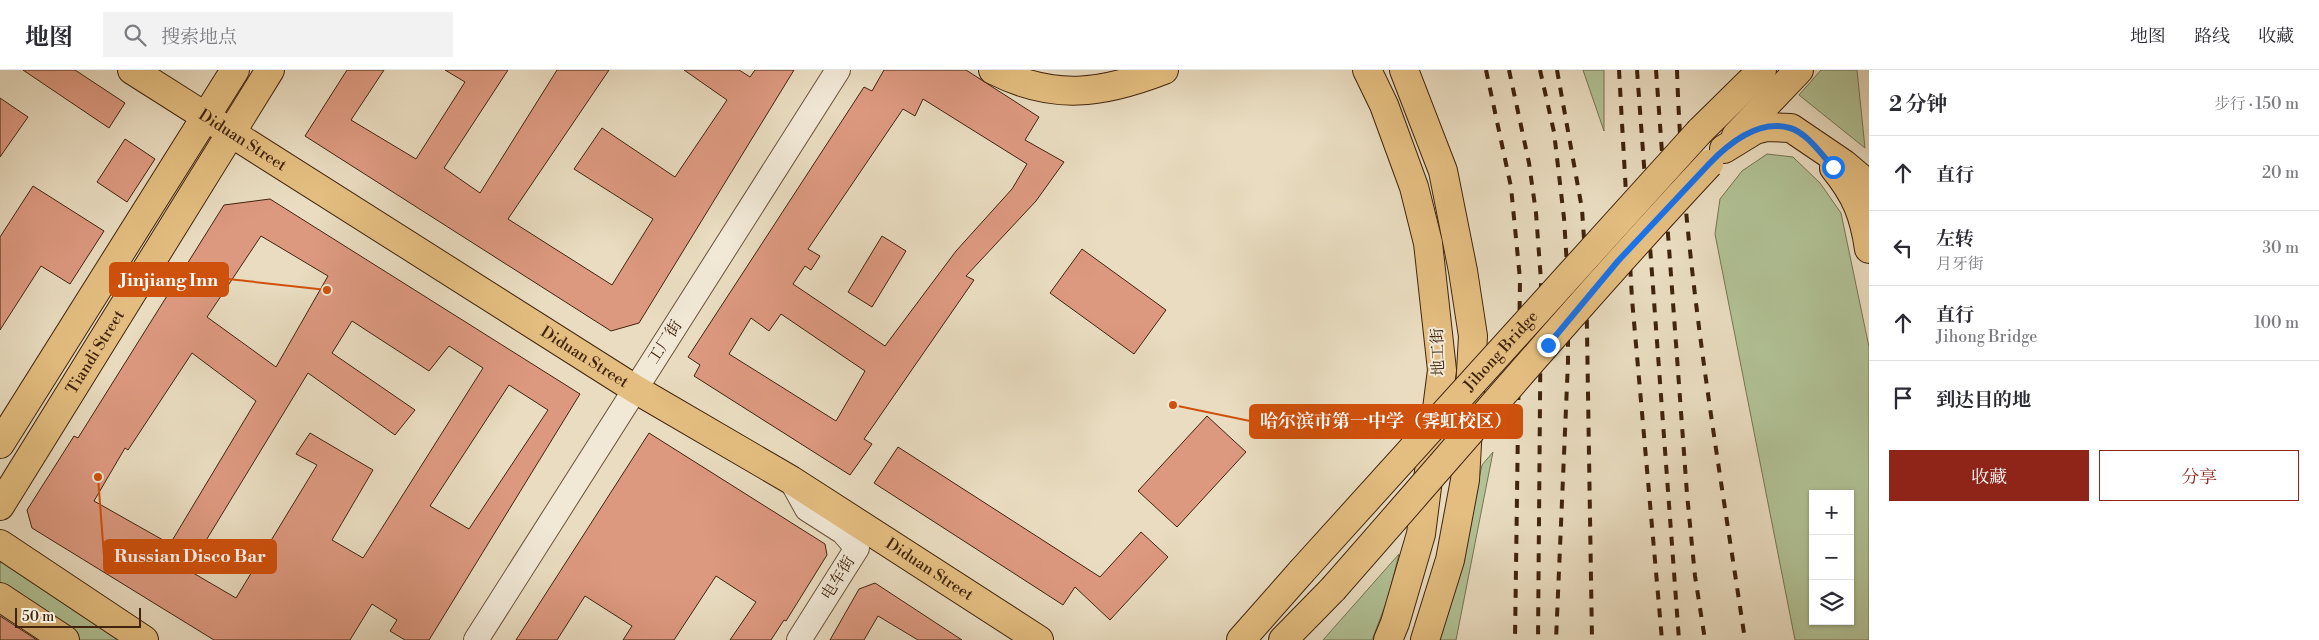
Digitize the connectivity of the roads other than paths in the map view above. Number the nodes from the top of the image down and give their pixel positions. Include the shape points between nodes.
1 (132, 70) edge
2 (235, 70) edge
3 (270, 70) edge
4 (838, 70) edge
5 (993, 70) edge
6 (1164, 70) edge
7 (1367, 70) edge
8 (1404, 70) edge
9 (1762, 70) edge
10 (1799, 70) edge
11 (205, 116) junction
12 (230, 132) junction
13 (1809, 141) junction
14 (1717, 156) junction
15 (1869, 185) edge
16 (1869, 249) edge
17 (635, 389) junction
18 (0, 444) edge
19 (791, 480) junction
20 (0, 506) edge
21 (0, 544) edge
22 (1294, 580) junction
23 (1333, 589) junction
24 (0, 597) edge
25 (65, 640) edge
26 (144, 640) edge
27 (476, 640) edge
28 (799, 640) edge
29 (1039, 640) edge
30 (1223, 640) edge
31 (1241, 640) edge
32 (1283, 640) edge
33 (1301, 640) edge
34 (1388, 640) edge
35 (1425, 640) edge

1 - 11 main road, Diduan Street
2 - 11 main road, Tiandi Street
3 - 12 main road, Tiandi Street
4 - 17 street, 工厂街
5 - 6 main road via 1012,80 1067,91 1117,87
7 - 34 main road, 地工街 via 1390,120 1428,243 1442,370 1421,534
8 - 35 main road, 地工街 via 1443,171 1472,336 1465,480 1450,560
9 - 22 main road, Jihong Bridge, bridge via 1700,132
10 - 14 main road
11 - 12 main road, Diduan Street
11 - 18 main road, Tiandi Street
12 - 17 main road, Diduan Street
12 - 20 main road, Tiandi Street
13 - 14 main road via 1790,128 1767,127 1755,130
13 - 15 main road
13 - 16 main road via 1847,184 1858,203
14 - 23 main road, Jihong Bridge, bridge via 1618,261
17 - 19 main road, Diduan Street
17 - 27 street, 工厂街
19 - 28 street, 电车街 via 806,509 843,532 857,548
19 - 29 main road, Diduan Street
21 - 26 main road
22 - 30 main road via 1265,598
22 - 31 main road, Jihong Bridge
23 - 32 main road
23 - 33 main road via 1320,617
24 - 25 main road

